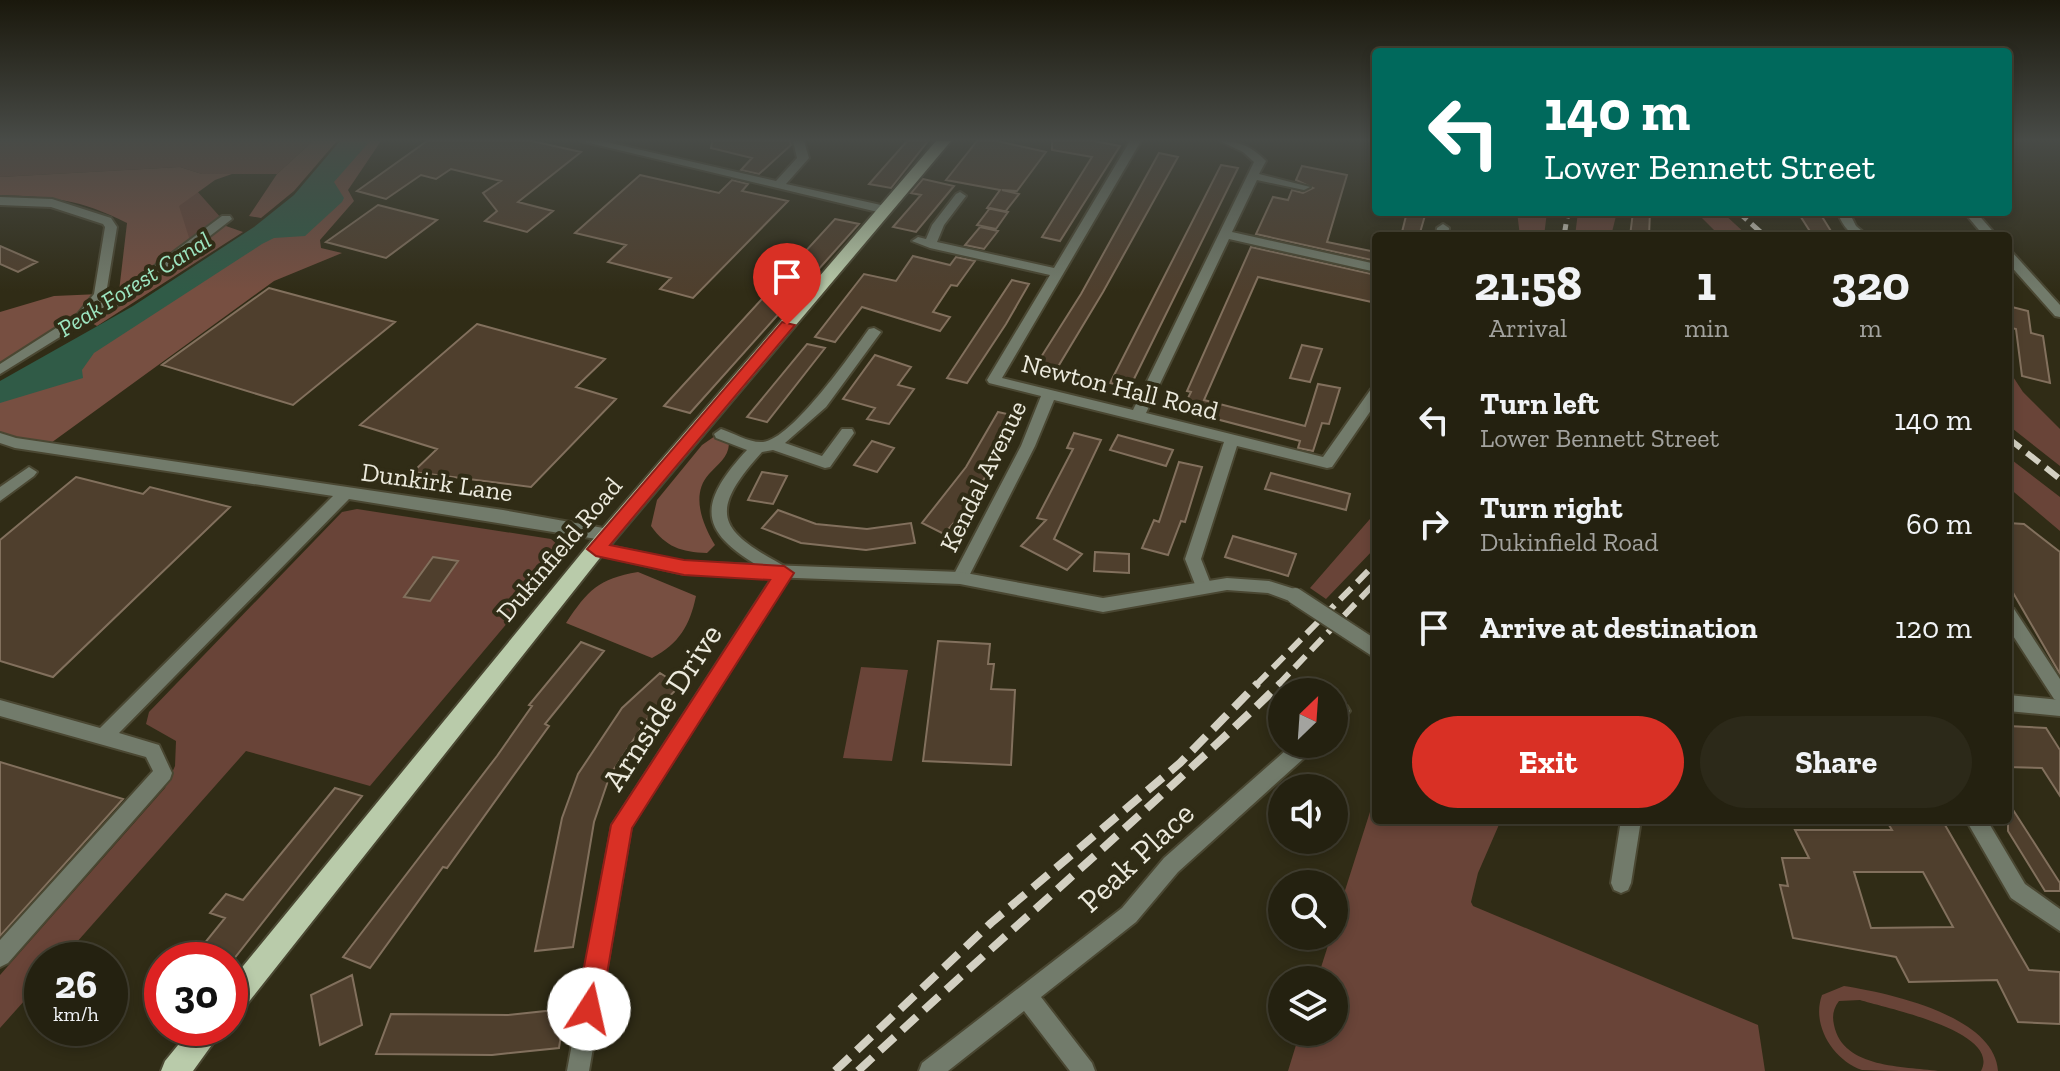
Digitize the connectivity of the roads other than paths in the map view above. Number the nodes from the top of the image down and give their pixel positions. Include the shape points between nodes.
1 (800, 191) edge
2 (902, 191) edge
3 (1106, 191) edge
4 (1246, 191) edge
5 (960, 196) dead end
6 (0, 201) edge
7 (886, 210) junction
8 (1845, 216) edge
9 (1974, 216) edge
10 (226, 219) dead end
11 (1856, 232) edge
12 (1988, 232) edge
13 (1225, 234) junction
14 (2012, 259) edge
15 (1372, 267) edge
16 (1057, 273) junction
17 (2060, 313) edge
18 (83, 317) junction
19 (874, 332) dead end
20 (0, 370) edge
21 (1049, 394) junction
22 (1372, 398) edge
23 (1137, 416) junction
24 (847, 433) dead end
25 (721, 434) dead end
26 (0, 438) edge
27 (1232, 439) junction
28 (774, 445) junction
29 (757, 448) junction
30 (29, 472) dead end
31 (345, 493) junction
32 (0, 495) edge
33 (603, 542) junction
34 (784, 573) junction
35 (960, 578) junction
36 (1204, 587) junction
37 (2012, 620) edge
38 (1372, 646) edge
39 (2060, 694) edge
40 (2012, 703) edge
41 (0, 708) edge
42 (2060, 708) edge
43 (103, 737) junction
44 (1290, 758) edge
45 (1630, 824) edge
46 (1978, 824) edge
47 (1621, 883) dead end
48 (2060, 921) edge
49 (0, 956) edge
50 (248, 981) edge
51 (1027, 997) junction
52 (198, 1046) edge
53 (181, 1070) edge
54 (578, 1071) edge
55 (930, 1071) edge
56 (1084, 1071) edge

1 - 7 street
2 - 7 main road, Dukinfield Road
3 - 16 street, Newton Hall Road
4 - 13 street
5 - 16 street via 924,242
6 - 18 street via 52,203 107,221 111,227 100,294
7 - 33 main road, Dukinfield Road
8 - 11 street
9 - 12 street
10 - 18 street via 118,300
13 - 15 street
13 - 23 street
14 - 17 street
16 - 21 street, Newton Hall Road via 994,380
18 - 20 street
19 - 28 street via 821,404
21 - 23 street, Newton Hall Road
21 - 35 street, Kendal Avenue
22 - 27 street, Newton Hall Road via 1327,463
23 - 27 street, Newton Hall Road
24 - 28 street via 825,463
25 - 29 street
26 - 31 street, Dunkirk Lane
27 - 36 street via 1193,559
28 - 29 street
29 - 34 street via 728,477 718,515 731,541
30 - 32 street
31 - 33 street, Dunkirk Lane
31 - 43 street
33 - 34 street, Dunkirk Lane via 684,568
33 - 50 main road, Dukinfield Road
34 - 35 street, Dunkirk Lane
34 - 54 street, Arnside Drive via 622,825
35 - 36 street, Dunkirk Lane via 1103,605
36 - 38 street, Dunkirk Lane, bridge via 1245,583 1295,596
37 - 39 street
40 - 42 street
41 - 43 street
43 - 49 street via 152,751 163,773
44 - 51 street, Peak Place via 1171,865 1129,915
45 - 47 street
46 - 48 street via 2018,891
51 - 55 street, Peak Place
51 - 56 street
52 - 53 main road

